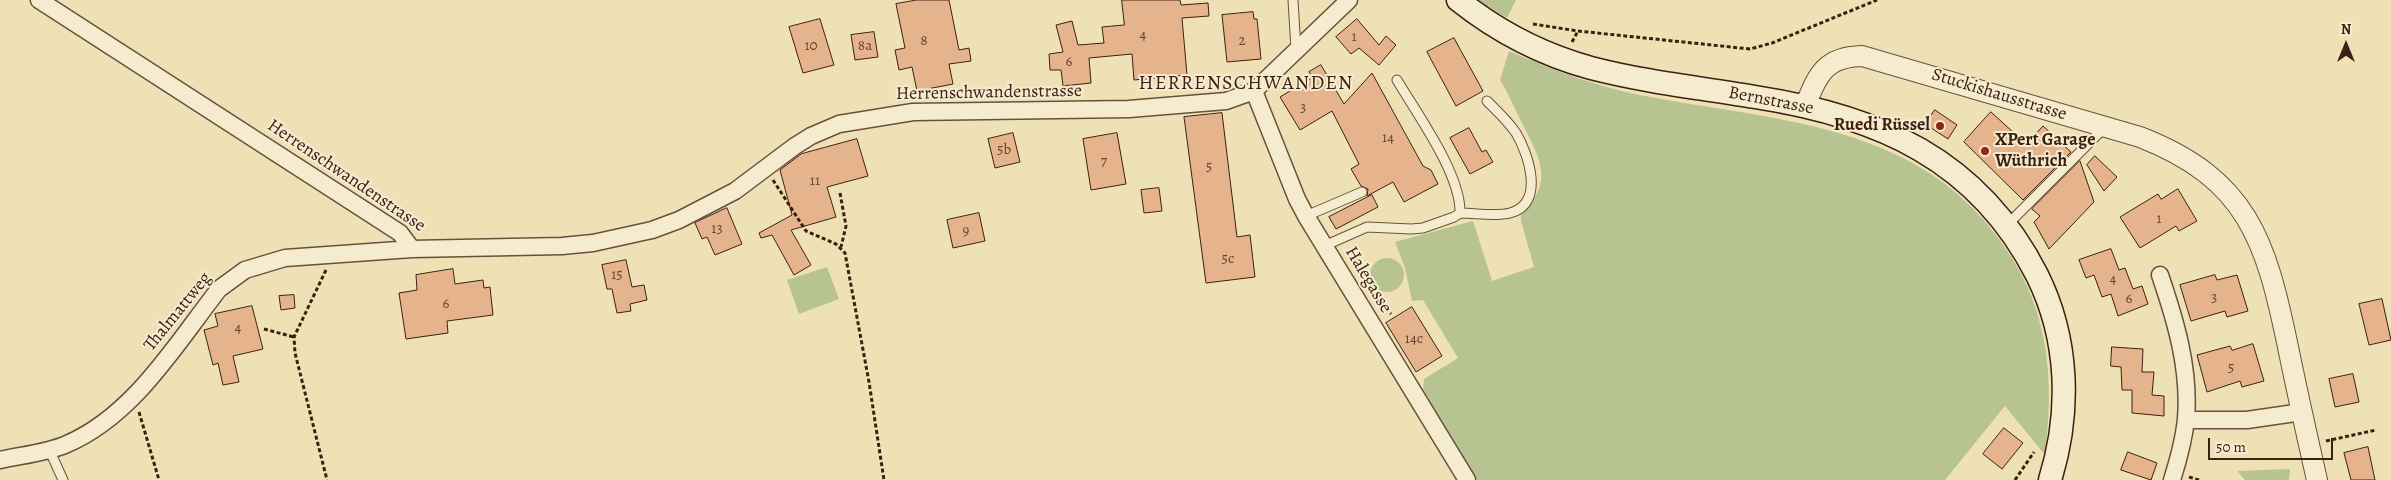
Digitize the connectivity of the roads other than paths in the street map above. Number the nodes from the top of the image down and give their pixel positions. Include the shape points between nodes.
1 (40, 0) edge
2 (1293, 0) edge
3 (1349, 0) edge
4 (1458, 0) edge
5 (1296, 51) junction
6 (1397, 80) dead end
7 (1254, 91) junction
8 (1487, 101) dead end
9 (1805, 106) junction
10 (2105, 126) junction
11 (1362, 192) dead end
12 (1460, 213) junction
13 (1306, 216) junction
14 (2007, 225) junction
15 (1324, 246) junction
16 (412, 249) junction
17 (2160, 275) dead end
18 (2302, 412) junction
19 (2186, 420) junction
20 (49, 449) junction
21 (0, 460) edge
22 (63, 480) edge
23 (1466, 480) edge
24 (2050, 480) edge
25 (2172, 480) edge
26 (2317, 480) edge

1 - 16 street, Herrenschwandenstrasse via 400,233
2 - 5 lane
3 - 5 street, Herrenschwandenstrasse
4 - 9 main road, Bernstrasse via 1498,29 1545,52 1588,67 1651,81
5 - 7 street, Herrenschwandenstrasse
6 - 12 lane via 1453,175
7 - 13 street, Halegasse
7 - 16 street, Herrenschwandenstrasse via 1218,102 1150,108 897,114 839,124 811,136 735,191 652,230 593,243
8 - 12 lane via 1510,125 1521,143 1530,169 1531,188 1521,207 1510,214
9 - 10 street, Stuckishausstrasse via 1817,78 1827,66 1840,58 1862,56
9 - 14 main road, Bernstrasse via 1872,127 1919,147 1972,187
10 - 14 lane
10 - 18 street, Stuckishausstrasse via 2167,148 2190,161 2228,193 2243,213 2258,238 2270,269
11 - 13 lane
12 - 15 lane via 1412,230 1367,227
13 - 15 street, Halegasse
14 - 24 main road, Bernstrasse via 2042,286 2061,352 2065,384 2064,418
15 - 23 street, Halegasse
16 - 20 street, Thalmattweg via 285,258 261,264 232,278 219,290 145,385 81,438
17 - 19 street via 2177,325 2184,364
18 - 19 street via 2247,420
18 - 26 street, Stuckishausstrasse
19 - 25 street
20 - 21 street, Thalmattweg
20 - 22 lane

